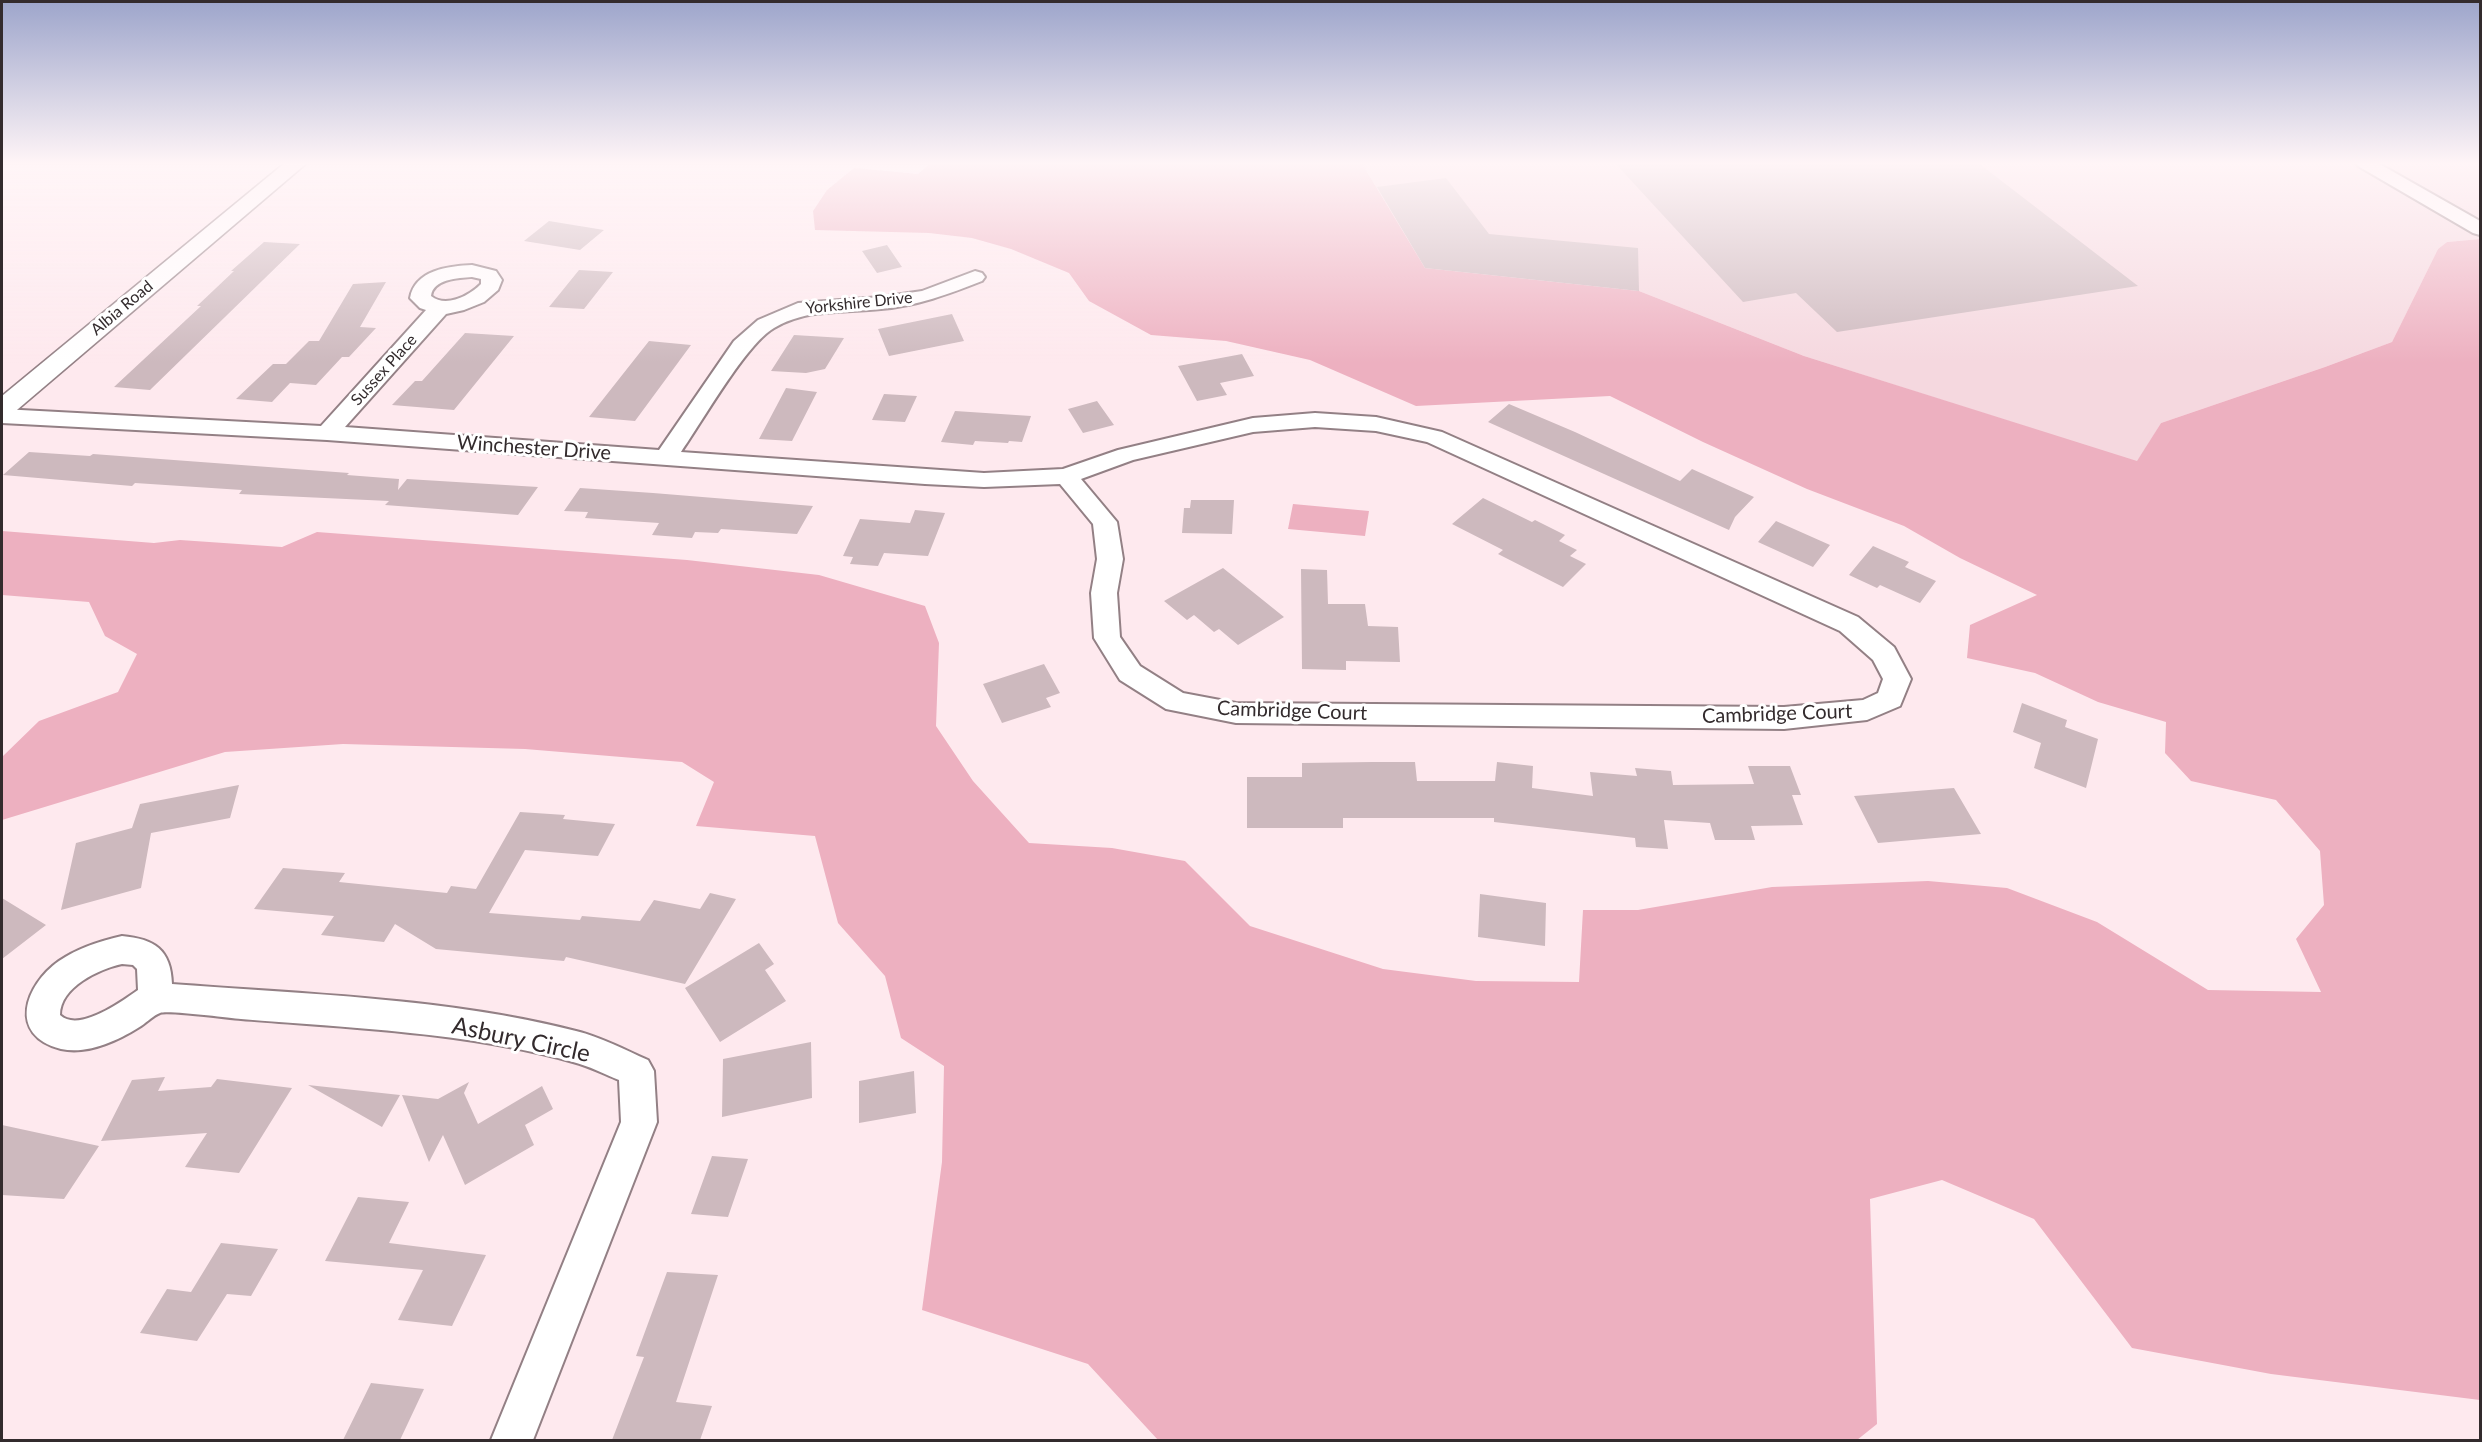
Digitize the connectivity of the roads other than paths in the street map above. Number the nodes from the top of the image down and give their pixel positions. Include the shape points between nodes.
1 (217, 229) edge
2 (975, 277) dead end
3 (441, 307) dead end
4 (2, 409) edge
5 (2, 416) edge
6 (327, 433) junction
7 (666, 457) junction
8 (1066, 476) junction
9 (155, 997) dead end
10 (512, 1440) edge

1 - 4 street, Albia Road
2 - 7 street, Yorkshire Drive via 926,296 798,309 765,324 742,346
3 - 6 street, Sussex Place
5 - 6 street, Winchester Drive
6 - 7 street, Winchester Drive
7 - 8 street, Winchester Drive via 984,480
8 - 8 street, Cambridge Court via 1126,455 1253,425 1315,420 1376,424 1434,437 1850,624 1884,654 1897,679 1890,699 1867,710 1784,718 1236,713 1176,702 1130,674 1107,638 1104,593 1110,559 1105,522
9 - 10 street, Asbury Circle via 377,1015 506,1031 578,1047 636,1071 639,1122

